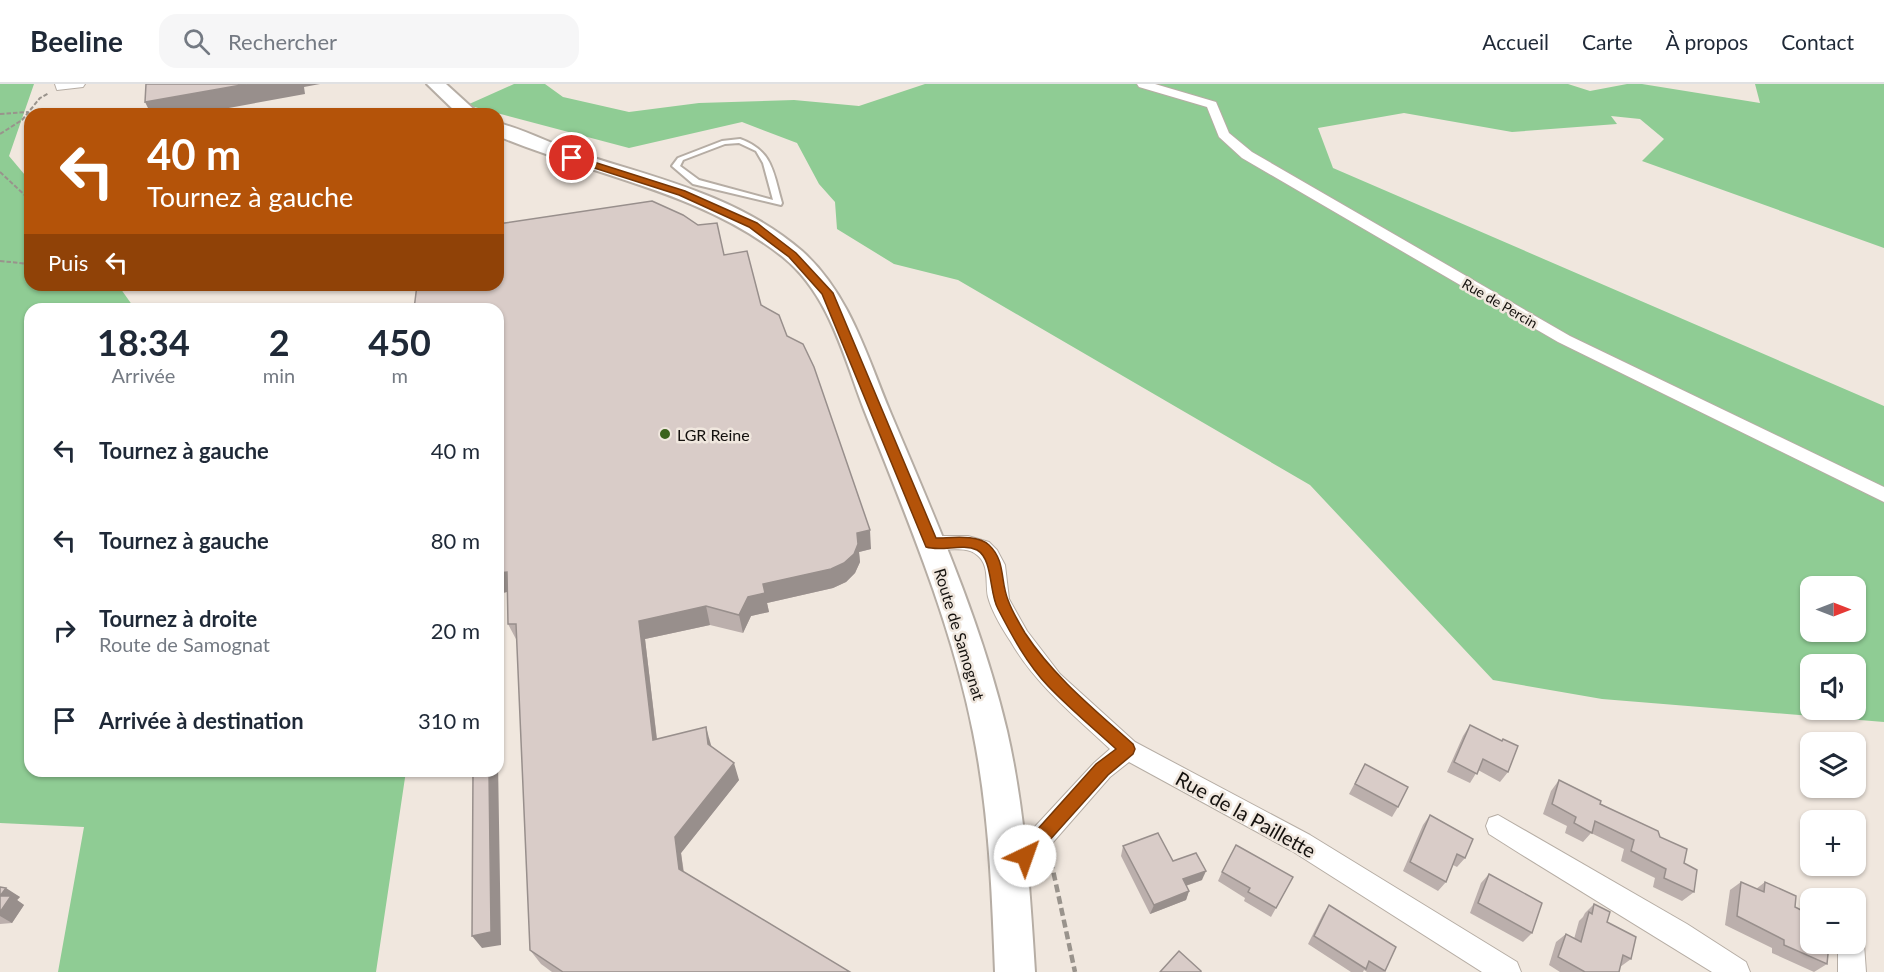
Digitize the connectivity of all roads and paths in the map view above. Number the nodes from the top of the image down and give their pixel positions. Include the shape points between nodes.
1 (79, 84) edge
2 (436, 84) edge
3 (1143, 84) edge
4 (61, 86) edge
5 (31, 108) edge
6 (461, 108) edge
7 (24, 112) edge
8 (0, 114) edge
9 (24, 115) edge
10 (504, 131) edge
11 (0, 134) edge
12 (0, 172) edge
13 (24, 195) edge
14 (778, 203) joint
15 (0, 261) edge
16 (24, 263) edge
17 (1884, 495) edge
18 (931, 543) junction
19 (1127, 749) junction
20 (1498, 826) dead end
21 (1050, 857) dead end
22 (1011, 872) junction
23 (1851, 954) edge
24 (1015, 972) edge
25 (1075, 972) edge
26 (1507, 972) edge
27 (1736, 972) edge
28 (1852, 972) edge

1 - 4 street
2 - 6 main road
3 - 17 street, Rue de Percin via 1212,105 1221,134 1238,149 1514,312
4 - 5 path
7 - 8 path
9 - 11 path
10 - 18 main road, Route de Samognat via 682,193 753,225 793,255 827,293
12 - 13 path
14 - 14 lane via 767,163 758,150 740,141 724,142 680,159 676,166 696,182
15 - 16 path
18 - 19 street, Rue de la Paillette via 968,543 986,551 995,565 999,599 1025,645 1052,681
18 - 22 main road, Route de Samognat via 977,679 998,775
19 - 22 street via 1102,770
19 - 26 street, Rue de la Paillette via 1301,843
20 - 27 street via 1556,865 1701,947
21 - 25 path
22 - 24 main road, Route de Samognat
23 - 28 street

